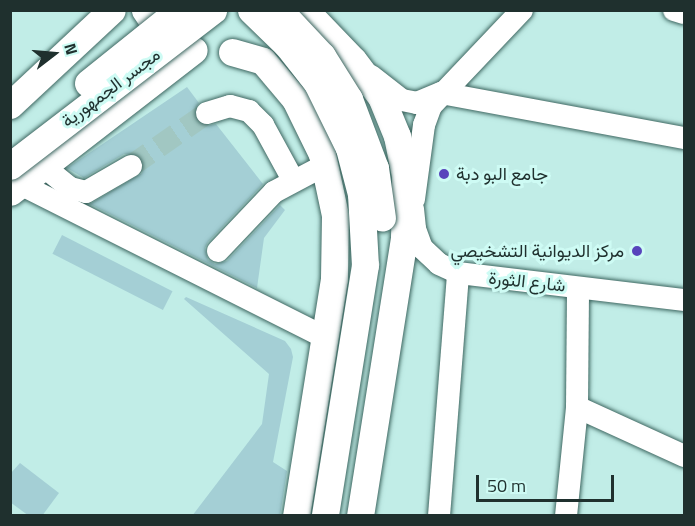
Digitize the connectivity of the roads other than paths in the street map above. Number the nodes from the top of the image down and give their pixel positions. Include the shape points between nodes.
1 (112, 10) edge
2 (145, 10) edge
3 (179, 10) edge
4 (213, 10) edge
5 (251, 10) edge
6 (279, 10) edge
7 (289, 10) edge
8 (305, 10) edge
9 (522, 10) edge
10 (674, 10) edge
11 (684, 14) edge
12 (194, 50) junction
13 (232, 52) junction
14 (353, 60) junction
15 (441, 93) junction
16 (10, 105) edge
17 (207, 113) tunnel mouth
18 (684, 138) edge
19 (10, 146) edge
20 (325, 165) junction
21 (43, 166) junction
22 (131, 166) tunnel mouth
23 (405, 176) junction
24 (293, 180) junction
25 (13, 181) edge
26 (413, 206) junction
27 (404, 238) junction
28 (218, 251) dead end
29 (458, 273) junction
30 (578, 288) junction
31 (684, 300) edge
32 (324, 337) junction
33 (577, 406) junction
34 (684, 456) edge
35 (296, 516) edge
36 (325, 516) edge
37 (342, 516) edge
38 (360, 516) edge
39 (439, 516) edge
40 (566, 516) edge

1 - 16 main road
2 - 12 main road via 169,38
3 - 19 main road, مجسر الجمهورية, bridge
4 - 25 main road, مجسر الجمهورية, bridge
5 - 36 main road, bridge via 287,45 317,83 349,148 361,194 365,265
6 - 37 main road, bridge via 322,56 349,99 368,144 380,197 381,282
7 - 13 main road via 269,35
8 - 14 main road
9 - 15 street
10 - 11 street
12 - 13 main road
12 - 21 main road
13 - 20 main road via 263,61 279,77 307,119
14 - 15 street via 402,100 417,103
14 - 23 main road via 386,107
15 - 18 street
15 - 26 street via 424,124
17 - 24 street via 230,106 249,111 262,125
20 - 24 street
20 - 32 main road via 336,236
21 - 22 street via 70,188 86,192
21 - 25 main road
23 - 26 street
23 - 27 main road
24 - 28 street via 268,198
25 - 32 street
26 - 27 street
26 - 29 street, شارع الثورة via 422,248 439,264
27 - 38 main road
29 - 30 street, شارع الثورة
29 - 39 street
30 - 31 street, شارع الثورة
30 - 33 street
32 - 35 main road
33 - 34 street
33 - 40 street

